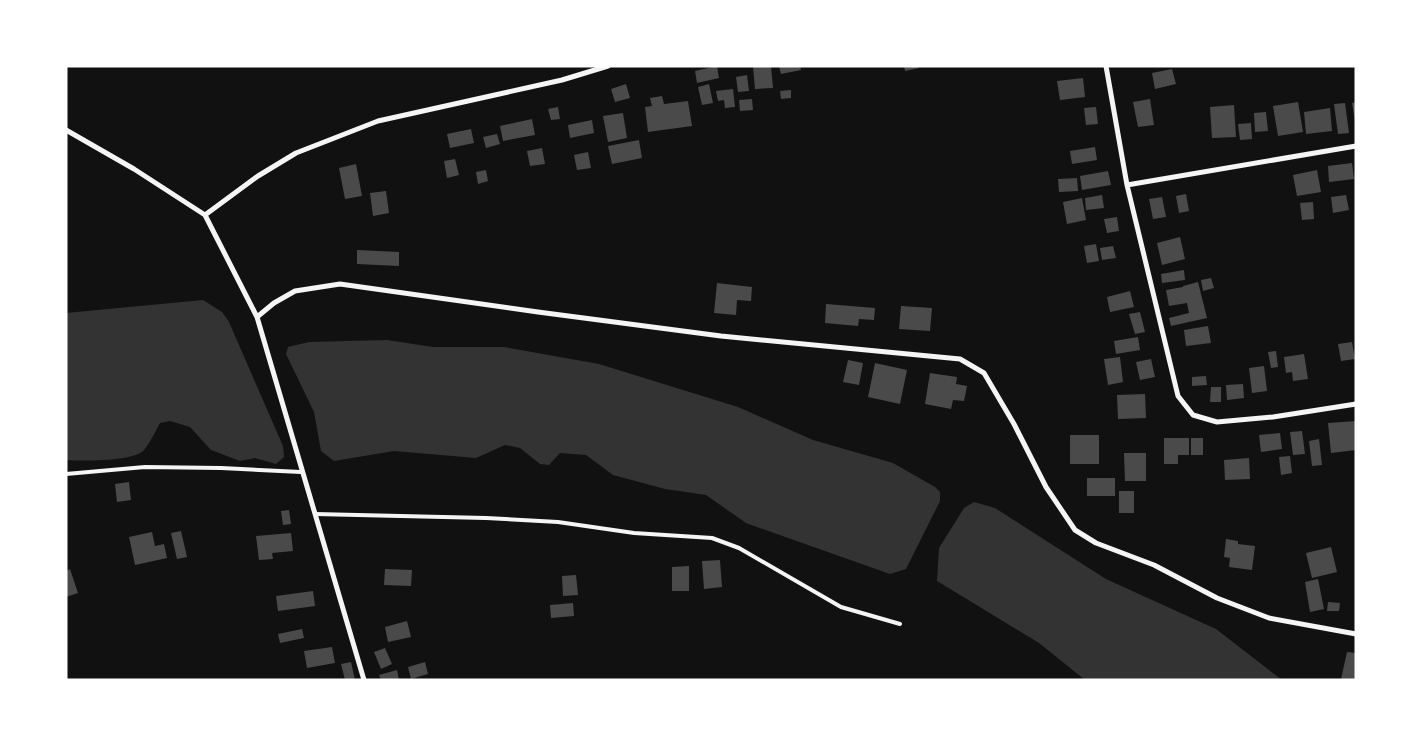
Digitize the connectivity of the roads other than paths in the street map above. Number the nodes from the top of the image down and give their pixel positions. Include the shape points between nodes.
1 (608, 66) edge
2 (1106, 66) edge
3 (66, 130) edge
4 (1356, 146) edge
5 (1127, 185) junction
6 (205, 215) junction
7 (257, 317) junction
8 (1356, 404) edge
9 (302, 472) junction
10 (66, 474) edge
11 (315, 514) junction
12 (900, 624) dead end
13 (1356, 634) edge
14 (364, 680) edge

1 - 6 street via 562,80 378,121 296,153
2 - 5 street
3 - 6 street
4 - 5 street
5 - 8 street via 1178,396 1194,415 1217,422
6 - 7 street
7 - 9 street
7 - 13 street via 295,292 340,284 721,336 960,359 984,373 1046,487 1075,530 1096,543 1154,565 1217,598 1270,618
9 - 10 lane via 145,467
9 - 11 street
11 - 12 lane via 558,522 634,534 712,538 739,548 841,607
11 - 14 street

